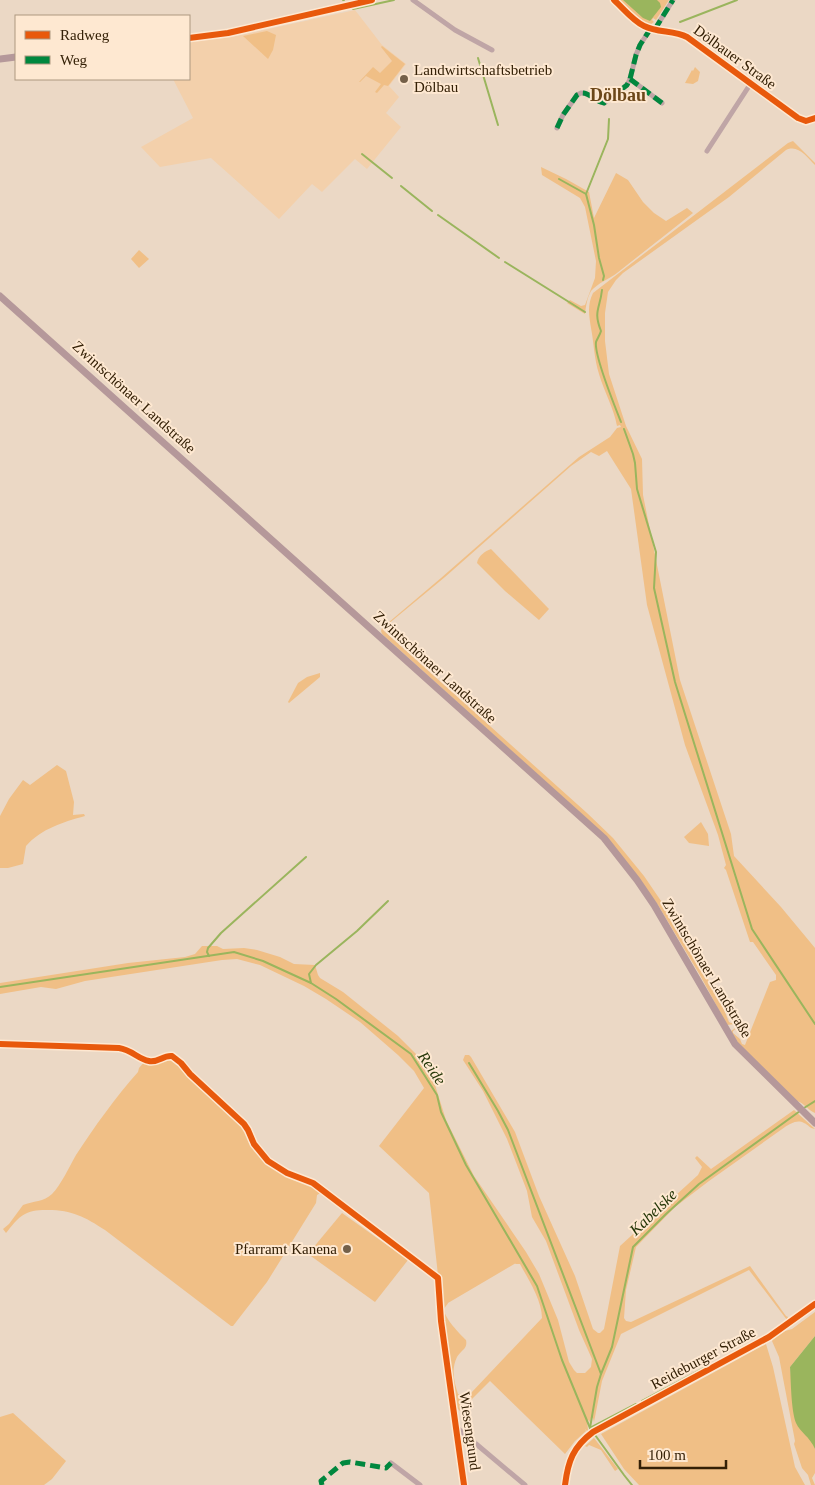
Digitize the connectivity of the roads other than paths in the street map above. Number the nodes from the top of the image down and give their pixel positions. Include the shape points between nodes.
1 (372, 0) edge
2 (413, 0) edge
3 (614, 0) edge
4 (673, 0) edge
5 (653, 29) junction
6 (190, 38) edge
7 (492, 50) dead end
8 (15, 57) edge
9 (0, 59) edge
10 (630, 79) junction
11 (751, 83) junction
12 (662, 102) dead end
13 (815, 118) edge
14 (557, 128) dead end
15 (707, 151) dead end
16 (0, 296) edge
17 (815, 1123) edge
18 (815, 1304) edge
19 (450, 1380) dead end
20 (456, 1426) junction
21 (391, 1463) dead end
22 (420, 1485) edge
23 (464, 1485) edge
24 (525, 1485) edge
25 (565, 1485) edge

1 - 6 main road via 228,33
2 - 7 street via 455,30
3 - 5 main road, Dölbauer Straße via 638,22
4 - 5 street
5 - 10 street via 640,45
5 - 11 main road, Dölbauer Straße via 687,37
8 - 9 main road
10 - 12 street
10 - 14 street via 627,86 604,103 587,93 577,95
11 - 13 main road, Dölbauer Straße via 798,118 806,121
11 - 15 street, Dölbauer Straße
16 - 17 main road, Zwintschönaer Landstraße via 604,838 654,905 735,1044
18 - 25 main road, Reideburger Straße via 769,1337 599,1428 580,1444 570,1458
19 - 20 street, Wiesengrund
20 - 23 street, Wiesengrund
20 - 24 street
21 - 22 street

